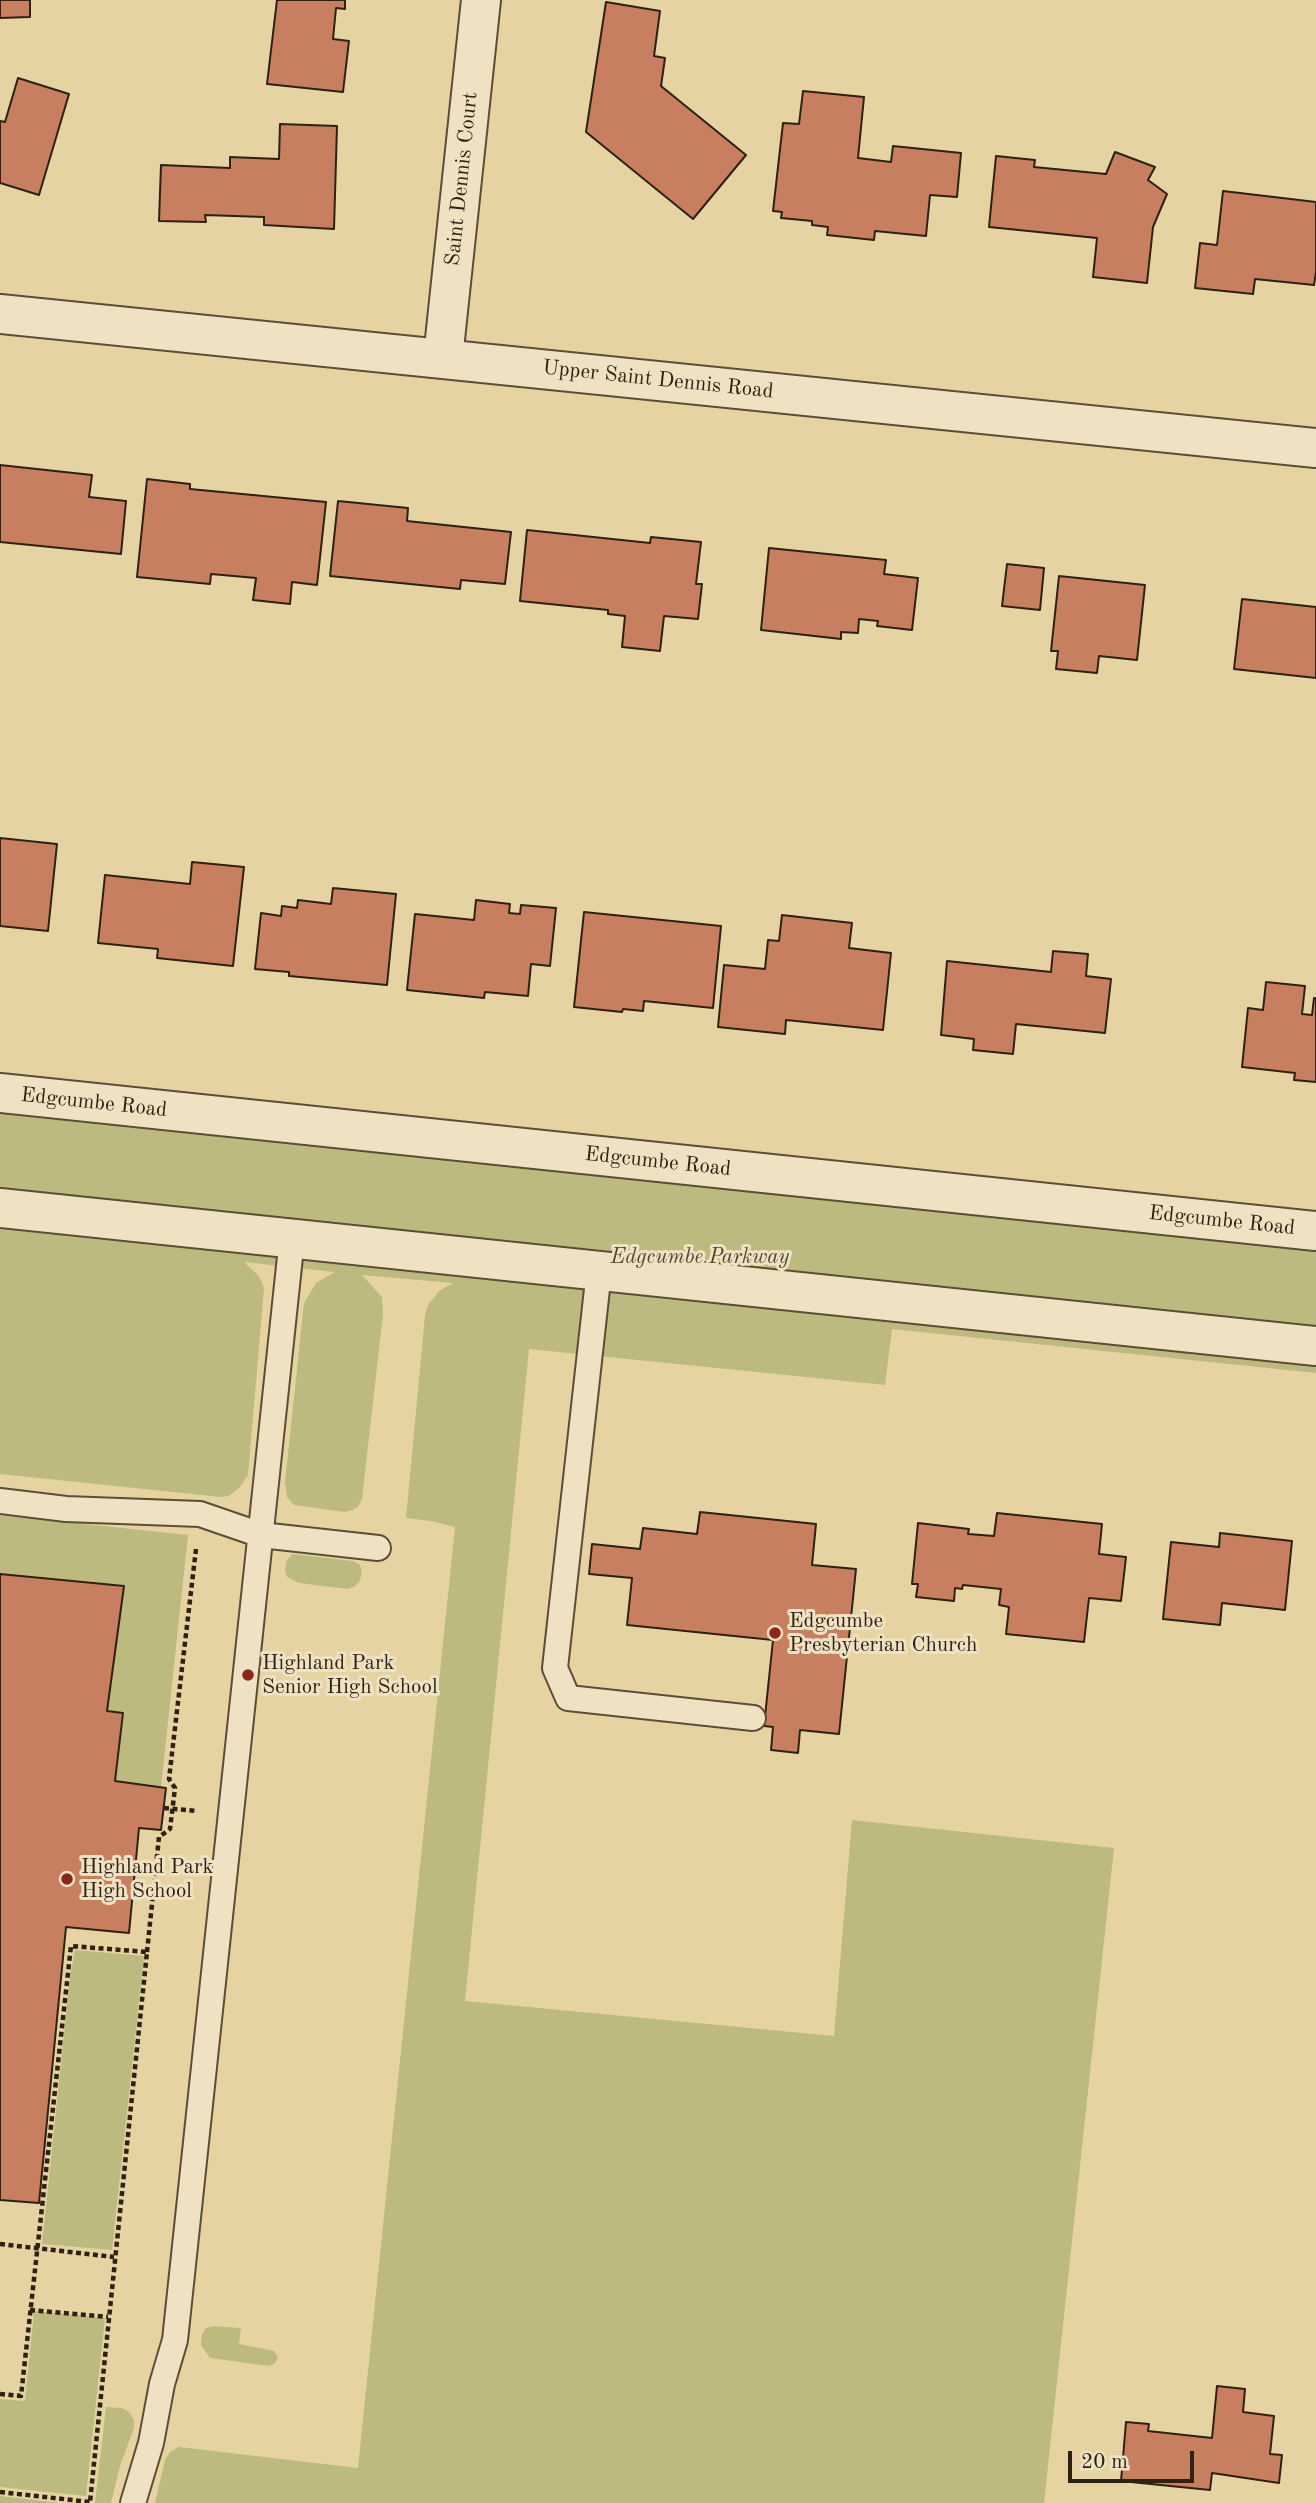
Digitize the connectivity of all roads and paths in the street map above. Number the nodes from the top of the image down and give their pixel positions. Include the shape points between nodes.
1 (481, 0) edge
2 (0, 314) edge
3 (443, 358) junction
4 (1316, 448) edge
5 (0, 1093) edge
6 (0, 1208) edge
7 (1316, 1231) edge
8 (292, 1238) junction
9 (599, 1271) junction
10 (1316, 1346) edge
11 (0, 1501) edge
12 (200, 1514) junction
13 (261, 1535) junction
14 (378, 1548) dead end
15 (753, 1718) dead end
16 (164, 1808) dead end
17 (172, 1808) junction
18 (147, 1951) junction
19 (0, 2244) edge
20 (36, 2248) junction
21 (114, 2257) junction
22 (30, 2310) junction
23 (108, 2317) junction
24 (0, 2394) edge
25 (0, 2493) edge
26 (90, 2502) edge
27 (133, 2503) edge

1 - 3 street, Saint Dennis Court
2 - 3 street, Upper Saint Dennis Road
3 - 4 street, Upper Saint Dennis Road
5 - 7 street, Edgcumbe Road
6 - 8 street
8 - 9 street
8 - 13 lane
9 - 10 street
9 - 15 lane via 555,1668 568,1698
11 - 12 lane via 66,1509
12 - 13 lane
12 - 17 path via 169,1779 175,1788
13 - 14 lane
13 - 27 lane via 175,2340
16 - 17 path
17 - 18 path via 170,1829 159,1838
18 - 20 path via 71,1945
18 - 21 path
19 - 20 path
20 - 21 path
20 - 22 path
21 - 23 path
22 - 23 path
22 - 24 path via 21,2396
23 - 26 path
25 - 26 path

